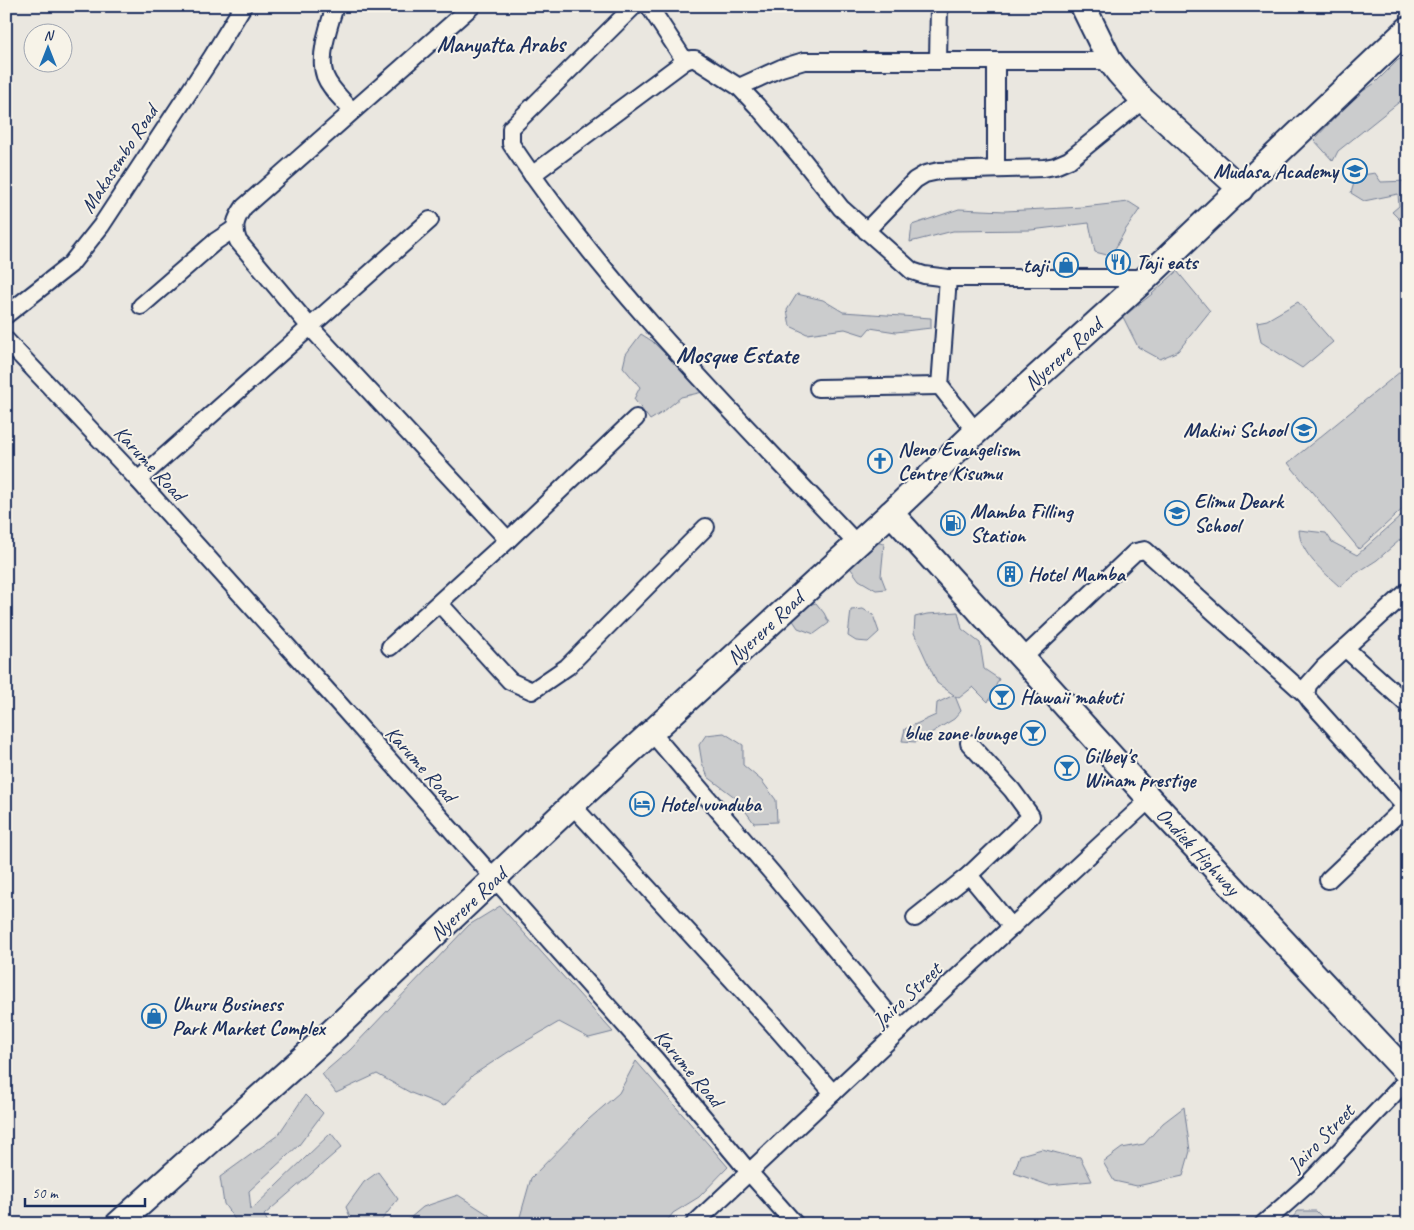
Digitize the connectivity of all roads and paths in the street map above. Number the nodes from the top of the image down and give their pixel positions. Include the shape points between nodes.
1 (243, 6) edge
2 (335, 6) edge
3 (472, 6) edge
4 (634, 6) edge
5 (649, 6) edge
6 (939, 6) edge
7 (1083, 6) edge
8 (1408, 29) edge
9 (938, 61) junction
10 (1110, 61) junction
11 (685, 62) junction
12 (996, 62) junction
13 (739, 87) junction
14 (1143, 100) junction
15 (352, 111) junction
16 (996, 169) junction
17 (532, 175) junction
18 (1241, 189) junction
19 (430, 220) dead end
20 (234, 229) junction
21 (866, 231) junction
22 (948, 278) junction
23 (1146, 278) junction
24 (141, 306) dead end
25 (6, 314) edge
26 (310, 327) junction
27 (6, 340) edge
28 (940, 386) junction
29 (818, 388) dead end
30 (636, 418) dead end
31 (976, 432) junction
32 (138, 480) junction
33 (891, 513) junction
34 (706, 528) dead end
35 (508, 540) junction
36 (857, 544) junction
37 (1408, 591) edge
38 (439, 603) junction
39 (390, 647) dead end
40 (1345, 648) junction
41 (1022, 659) junction
42 (1306, 694) junction
43 (1408, 705) edge
44 (652, 733) junction
45 (969, 743) dead end
46 (1150, 799) junction
47 (572, 805) junction
48 (1406, 809) edge
49 (969, 875) junction
50 (494, 879) junction
51 (1328, 880) dead end
52 (914, 918) dead end
53 (1012, 927) junction
54 (902, 1029) junction
55 (1408, 1074) edge
56 (1408, 1079) edge
57 (834, 1093) junction
58 (749, 1172) junction
59 (118, 1224) edge
60 (694, 1224) edge
61 (795, 1224) edge
62 (1263, 1224) edge

1 - 25 street, Makasembo Road via 101,226 70,264
2 - 15 street via 327,34 323,63 325,76
3 - 15 street
4 - 17 street via 511,128 511,144
5 - 11 street
6 - 9 street
7 - 10 main road
8 - 18 main road, Nyerere Road
9 - 12 street
9 - 13 street via 804,61
10 - 12 street
10 - 14 main road
11 - 13 street via 691,58 700,61
11 - 17 street
12 - 16 street
13 - 21 street via 841,208
14 - 16 street via 1069,160 1049,167
14 - 18 main road
15 - 20 street via 244,207
16 - 21 street via 938,170 925,174 915,180
17 - 36 street via 657,333
18 - 23 main road, Nyerere Road
19 - 26 street
20 - 24 street
20 - 26 street via 238,241
21 - 22 street via 912,271
22 - 23 street
22 - 28 street
23 - 31 main road, Nyerere Road
26 - 32 street
26 - 35 street
27 - 32 street, Karume Road
28 - 29 street
28 - 31 street
30 - 35 street
31 - 33 main road, Nyerere Road
32 - 50 street, Karume Road
33 - 36 main road, Nyerere Road
33 - 41 main road, Ondiek Highway
34 - 38 street via 568,667 532,691 510,681
35 - 38 street
36 - 44 main road, Nyerere Road
37 - 40 street
38 - 39 street
40 - 42 street via 1308,685
40 - 43 street
41 - 42 street via 1135,552 1145,550
41 - 46 main road, Ondiek Highway
42 - 48 street
44 - 47 main road, Nyerere Road
44 - 54 street
45 - 49 street via 1031,816
46 - 53 street, Jairo Street
46 - 55 main road, Ondiek Highway
47 - 50 main road, Nyerere Road
47 - 57 street
48 - 51 street
49 - 52 street
49 - 53 street
50 - 58 street, Karume Road via 656,1060
50 - 59 main road, Nyerere Road via 323,1040
53 - 54 street, Jairo Street
54 - 57 street, Jairo Street
56 - 62 street, Jairo Street via 1308,1184
57 - 58 street, Jairo Street
58 - 60 street, Jairo Street
58 - 61 street, Karume Road

